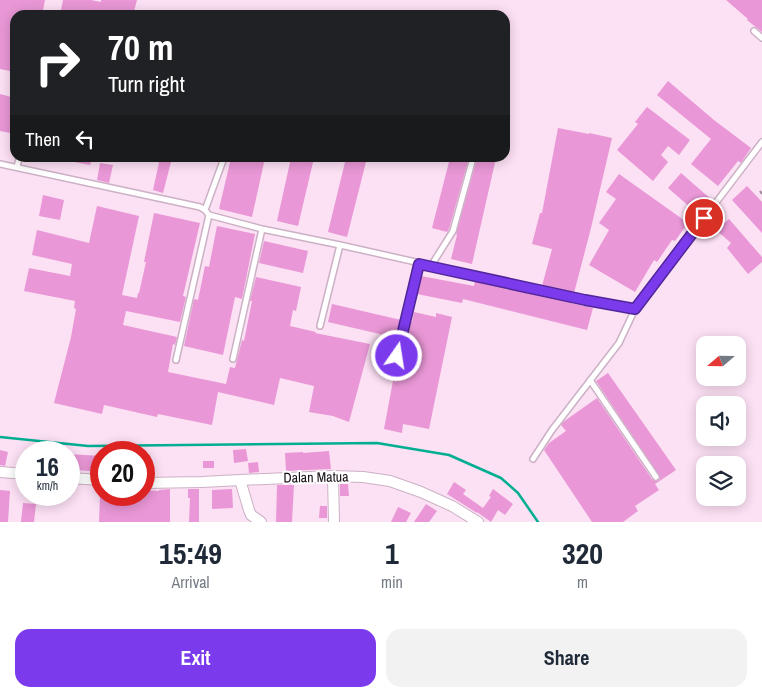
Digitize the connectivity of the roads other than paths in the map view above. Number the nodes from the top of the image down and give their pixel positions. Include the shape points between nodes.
1 (754, 31) dead end
2 (762, 38) edge
3 (762, 142) edge
4 (18, 162) edge
5 (222, 162) edge
6 (472, 162) edge
7 (0, 164) edge
8 (17, 167) junction
9 (205, 210) junction
10 (209, 215) junction
11 (262, 229) junction
12 (340, 245) junction
13 (419, 264) junction
14 (432, 266) junction
15 (635, 309) junction
16 (320, 326) dead end
17 (397, 356) dead end
18 (233, 359) dead end
19 (176, 360) dead end
20 (590, 380) junction
21 (533, 459) dead end
22 (0, 472) edge
23 (15, 473) edge
24 (333, 476) junction
25 (656, 476) dead end
26 (240, 480) junction
27 (155, 483) edge
28 (261, 522) edge
29 (334, 522) edge
30 (478, 522) edge

1 - 2 lane
3 - 15 lane
4 - 8 lane
5 - 9 lane
6 - 14 lane via 453,231
7 - 8 lane
8 - 9 lane
9 - 10 lane
10 - 11 lane
10 - 19 lane
11 - 12 lane
11 - 18 lane
12 - 13 lane
12 - 16 lane
13 - 14 lane
13 - 17 lane
14 - 15 lane
15 - 20 lane via 619,342
20 - 21 lane
20 - 25 lane
22 - 23 street
24 - 26 street, Dalan Matua
24 - 29 street
24 - 30 street, Dalan Matua via 390,481 452,506
26 - 27 street, Dalan Matua
26 - 28 street via 248,510

